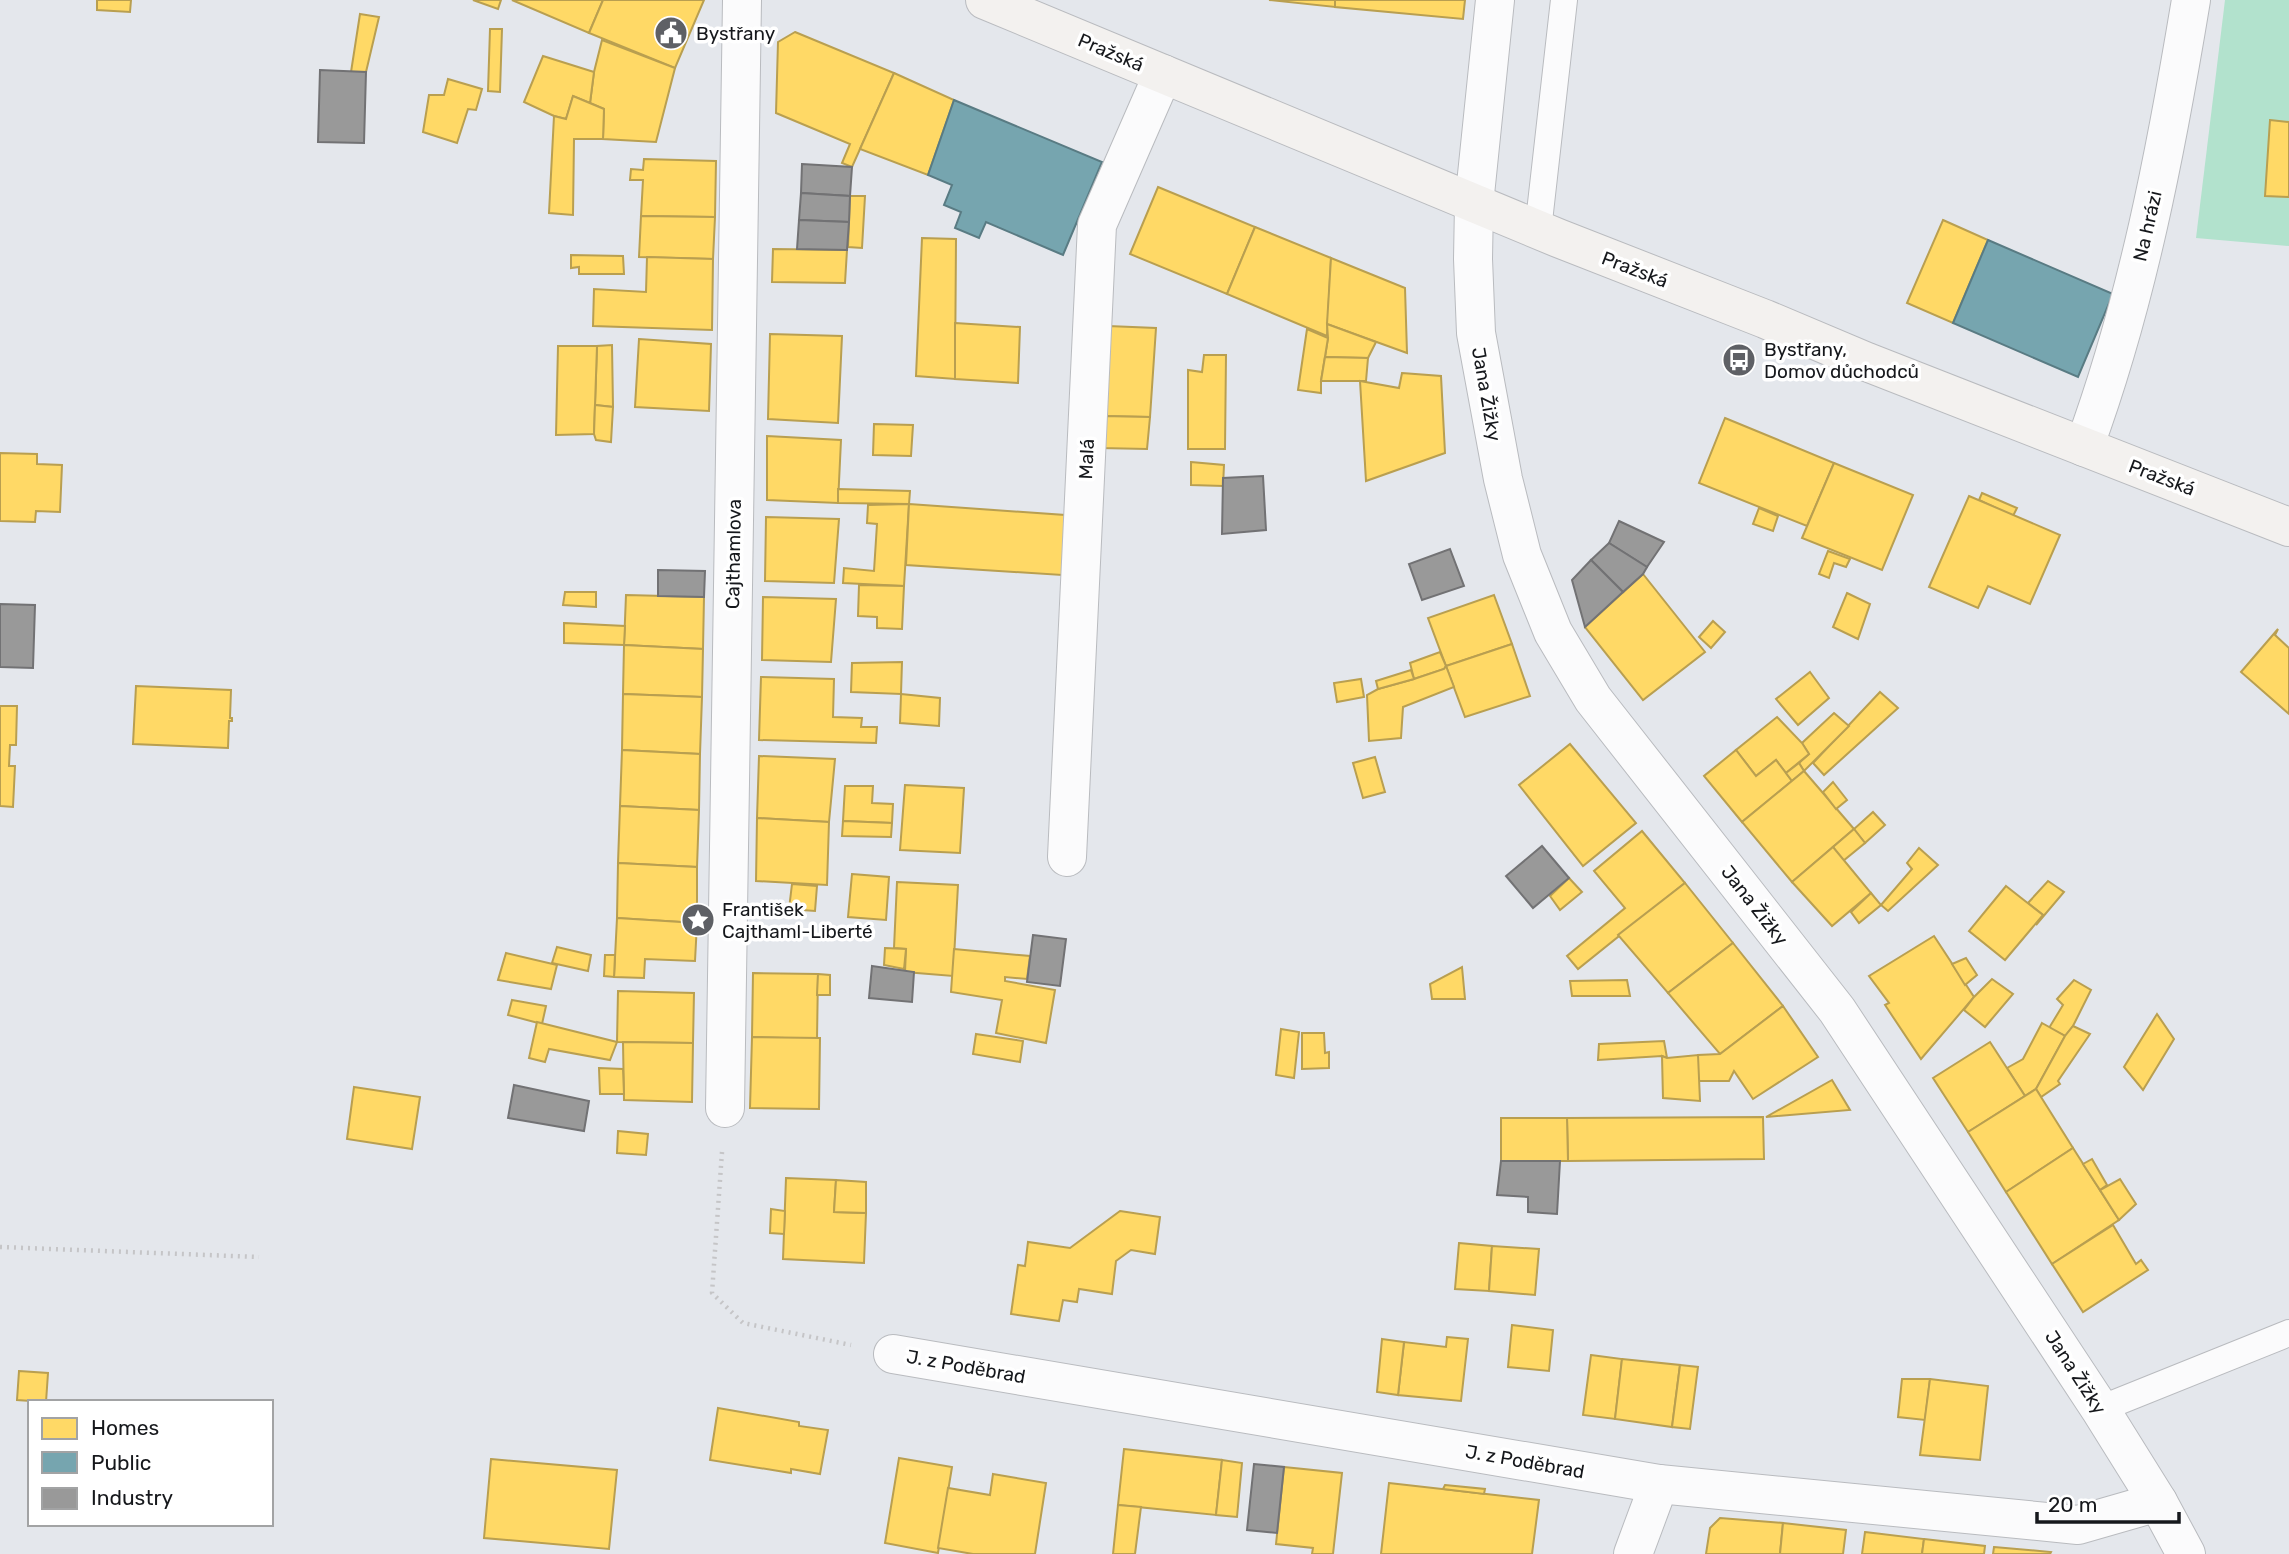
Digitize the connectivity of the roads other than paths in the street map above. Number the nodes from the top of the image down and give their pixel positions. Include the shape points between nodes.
1 (742, 0) edge
2 (985, 0) edge
3 (1495, 0) edge
4 (1563, 0) edge
5 (2191, 0) edge
6 (1164, 74) junction
7 (1474, 204) junction
8 (1538, 230) junction
9 (2084, 447) junction
10 (2289, 527) edge
11 (1068, 857) dead end
12 (724, 1108) road end
13 (2289, 1333) edge
14 (893, 1354) road end
15 (2100, 1409) junction
16 (1659, 1484) junction
17 (2158, 1502) junction
18 (1633, 1554) edge
19 (2186, 1554) edge

1 - 12 street, Cajthamlova
2 - 6 street, Pražská
3 - 7 street, Jana Žižky
4 - 8 lane
5 - 9 street, Na hrázi via 2159,174 2124,323
6 - 7 street, Pražská
6 - 11 street, Malá via 1097,225
7 - 8 street, Pražská
7 - 15 street, Jana Žižky via 1476,333 1503,480 1521,555 1553,632 1593,699 1837,1010
8 - 9 street, Pražská
9 - 10 street, Pražská
13 - 15 lane
14 - 16 street, J. z Poděbrad
15 - 17 street, Jana Žižky
16 - 17 street, J. z Poděbrad via 2078,1525
16 - 18 street
17 - 19 street, Jana Žižky

